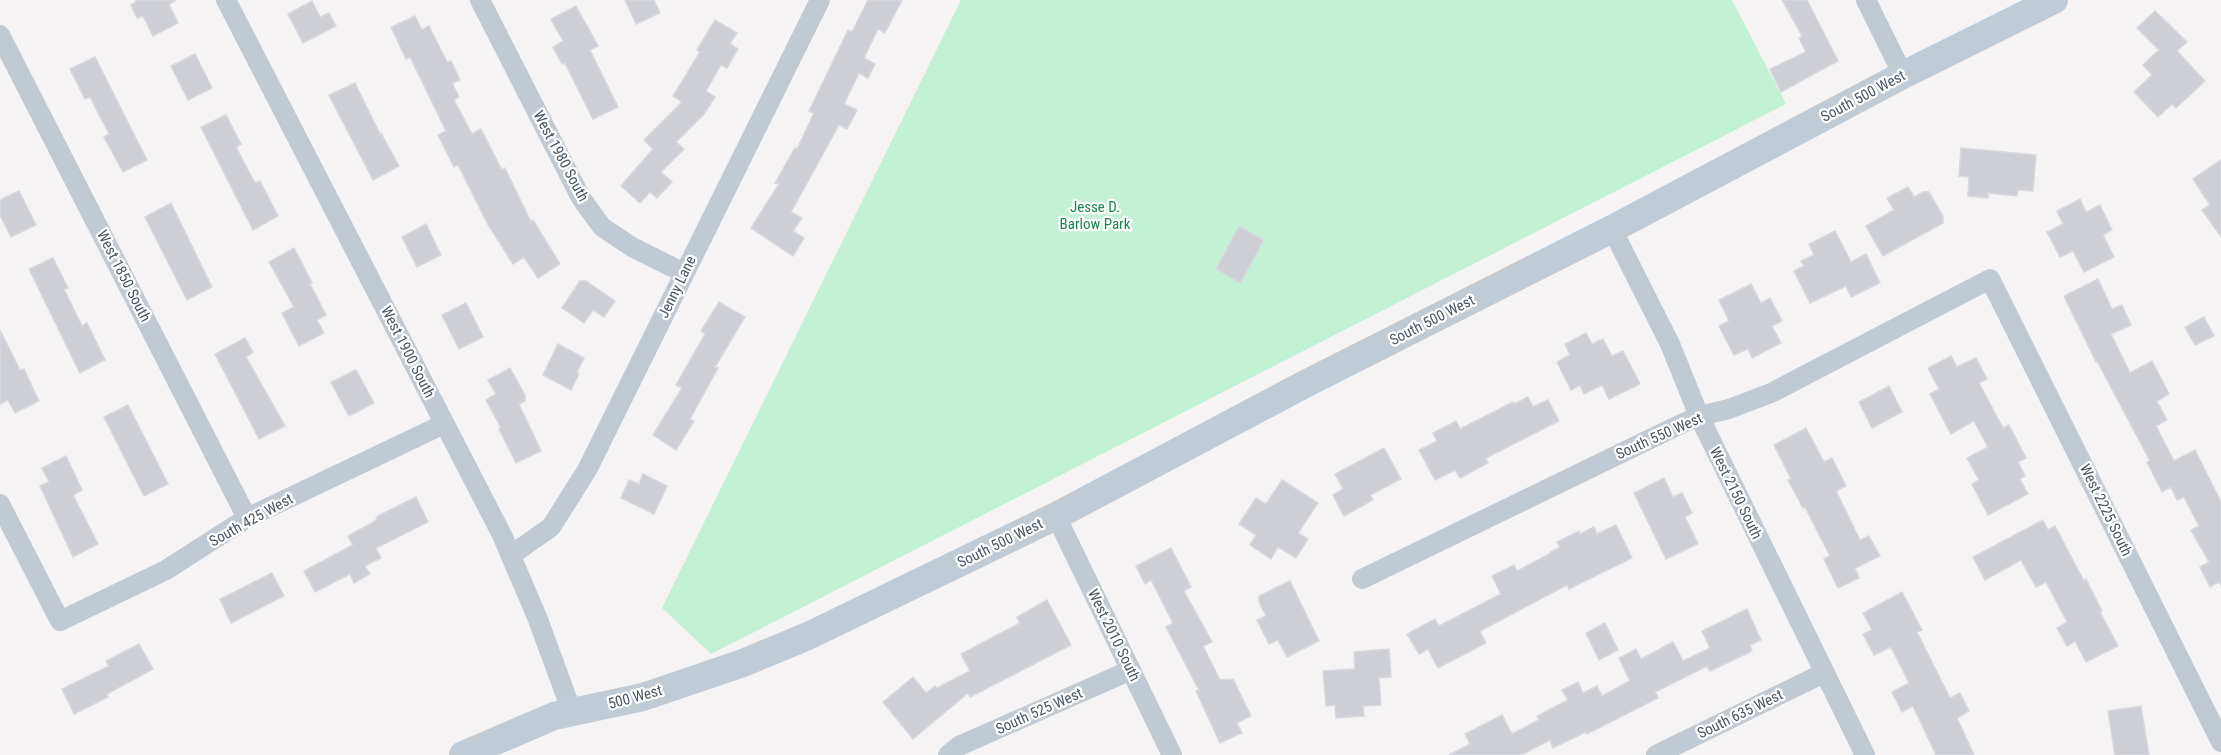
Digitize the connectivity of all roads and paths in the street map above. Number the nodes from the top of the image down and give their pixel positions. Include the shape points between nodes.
1 (226, 0) edge
2 (480, 0) edge
3 (818, 0) edge
4 (1866, 0) edge
5 (2054, 0) edge
6 (0, 34) edge
7 (1903, 75) junction
8 (1612, 229) junction
9 (684, 273) junction
10 (1990, 279) joint
11 (1699, 416) junction
12 (444, 424) junction
13 (0, 504) edge
14 (1056, 516) junction
15 (247, 518) junction
16 (511, 555) junction
17 (1362, 579) dead end
18 (808, 636) joint
19 (1131, 670) junction
20 (1824, 673) junction
21 (572, 712) junction
22 (2221, 742) edge
23 (463, 755) edge
24 (948, 755) edge
25 (1172, 755) edge
26 (1656, 755) edge
27 (1865, 755) edge

1 - 12 street, West 1900 South
2 - 9 street, West 1980 South via 581,198 602,227
3 - 9 street, Jenny Lane
4 - 7 street
5 - 7 street, South 500 West
6 - 15 street, West 1850 South
7 - 8 street, South 500 West
8 - 11 street, West 2150 South via 1670,344
8 - 14 street, South 500 West via 1305,384
9 - 16 street, Jenny Lane via 586,470 551,527
10 - 11 street, South 550 West via 1770,393
10 - 22 street, West 2225 South
11 - 17 street, South 550 West
11 - 20 street, West 2150 South
12 - 15 street, South 425 West
12 - 16 street, West 1900 South
13 - 15 street, South 425 West via 60,621 166,570
14 - 18 street, South 500 West
14 - 19 street, West 2010 South
16 - 21 street, West 1900 South
18 - 21 street, 500 West via 644,697
19 - 24 street, South 525 West via 959,746
19 - 25 street, West 2010 South
20 - 26 street, South 635 West
20 - 27 street, West 2150 South
21 - 23 street, 500 West

